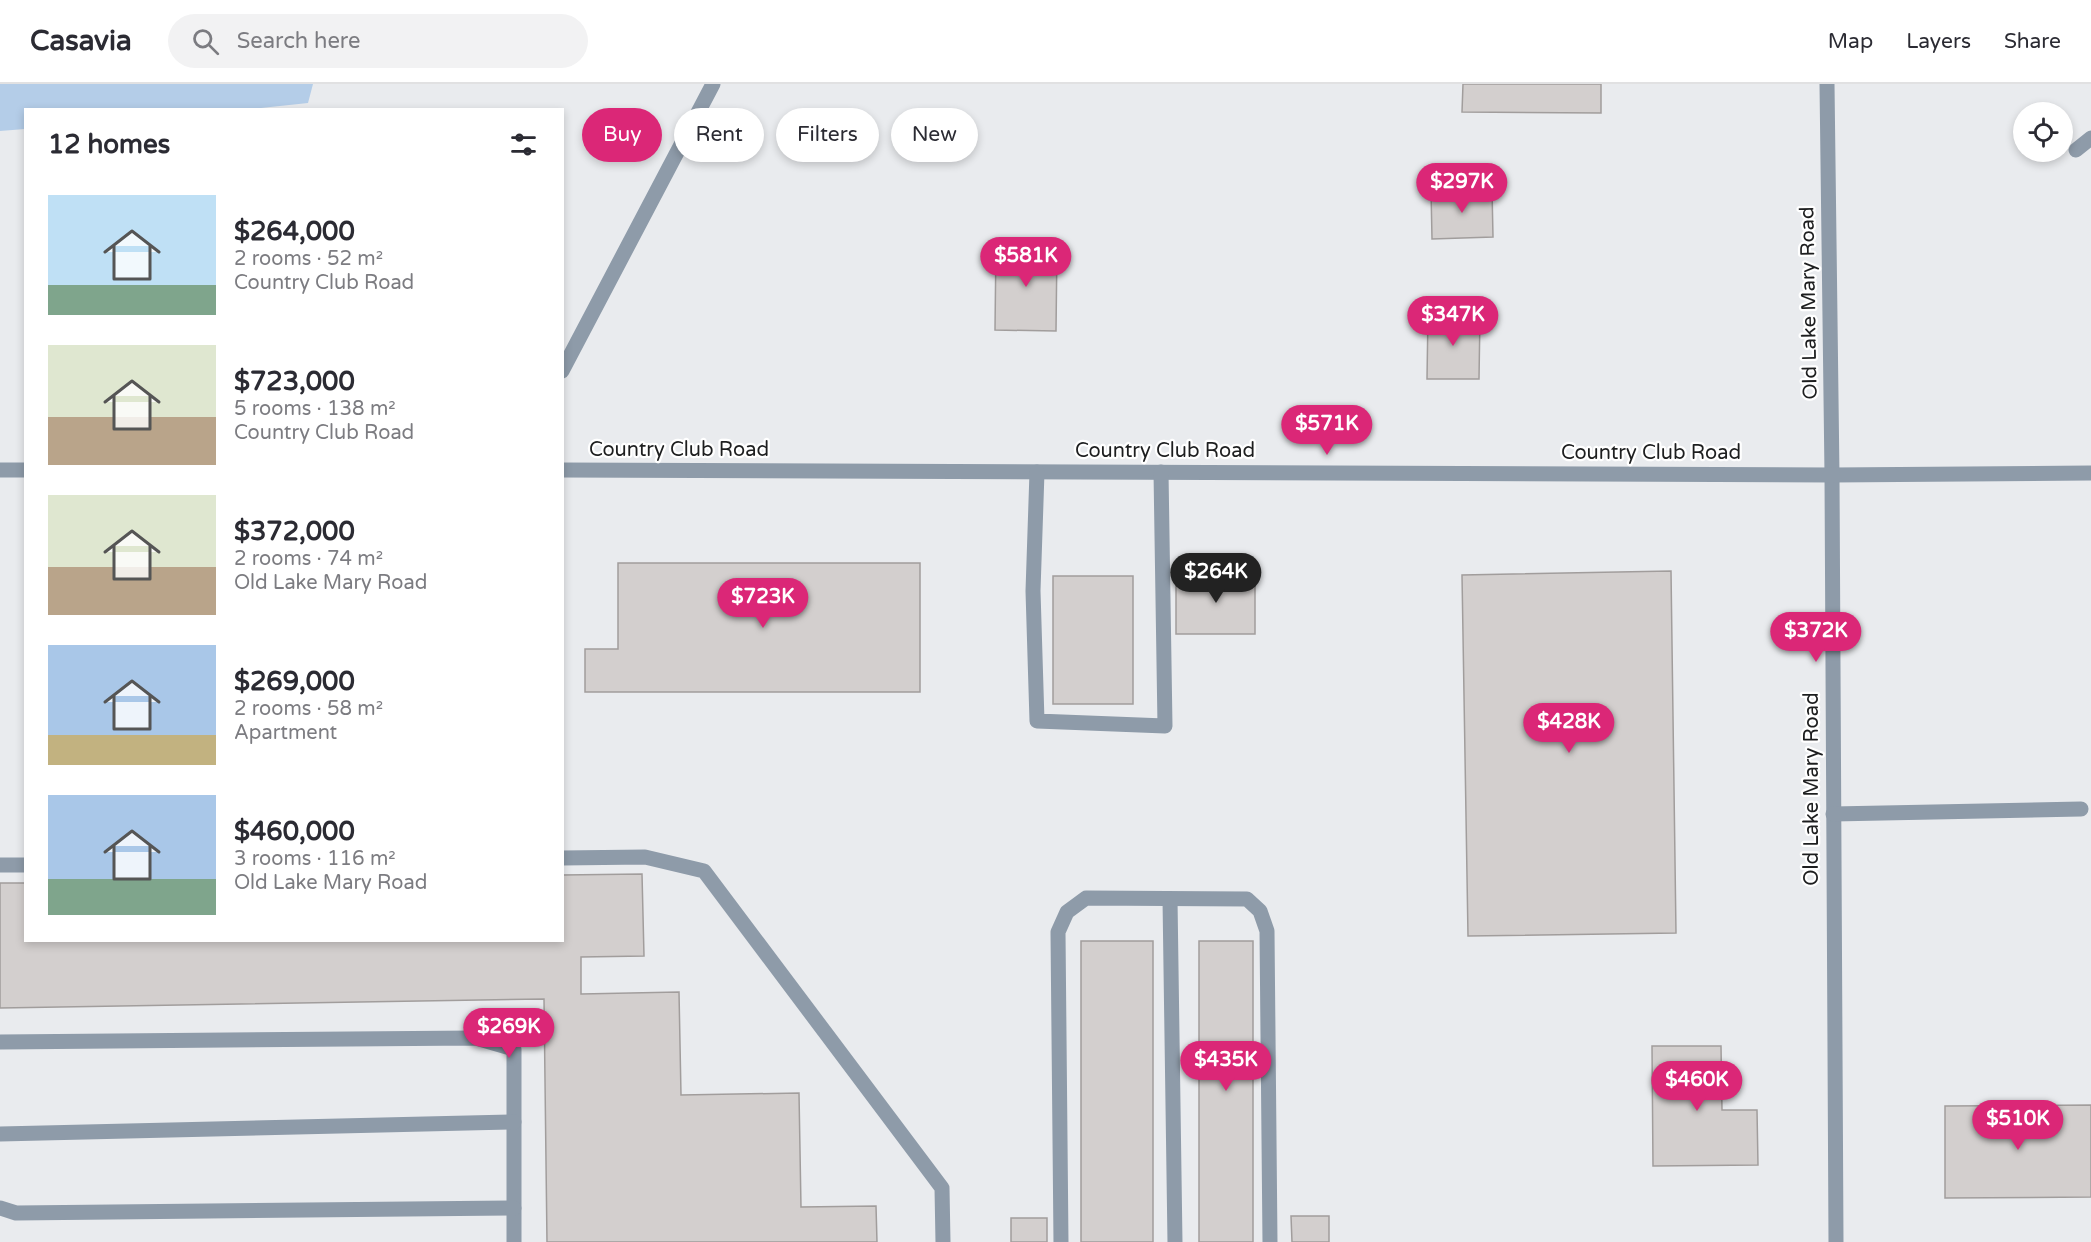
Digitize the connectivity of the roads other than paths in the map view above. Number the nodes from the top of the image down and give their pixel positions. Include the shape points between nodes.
1 (713, 84) edge
2 (1827, 84) edge
3 (2091, 138) edge
4 (2076, 150) dead end
5 (564, 367) edge
6 (0, 470) edge
7 (24, 470) edge
8 (564, 470) edge
9 (1161, 471) junction
10 (1036, 472) junction
11 (2091, 473) edge
12 (1832, 475) junction
13 (2081, 809) dead end
14 (1833, 814) junction
15 (564, 858) edge
16 (0, 865) edge
17 (24, 865) edge
18 (1170, 899) junction
19 (0, 1042) edge
20 (514, 1122) junction
21 (0, 1134) edge
22 (0, 1208) edge
23 (514, 1208) junction
24 (514, 1242) edge
25 (943, 1242) edge
26 (1060, 1242) edge
27 (1175, 1242) edge
28 (1270, 1242) edge
29 (1836, 1242) edge

1 - 5 street
2 - 12 street, Old Lake Mary Road
3 - 4 street
6 - 7 street
8 - 10 street, Country Club Road
9 - 10 street, Country Club Road
9 - 10 street via 1165,726 1037,721 1033,591
9 - 12 street, Country Club Road
11 - 12 street, Country Club Road
12 - 14 street, Old Lake Mary Road
13 - 14 street
14 - 29 street, Old Lake Mary Road
15 - 25 street via 645,857 704,871 942,1188
16 - 17 street
18 - 26 street via 1086,898 1066,912 1058,932
18 - 27 street
18 - 28 street via 1247,899 1260,911 1267,931
19 - 20 street via 476,1038 514,1049
20 - 21 street
20 - 23 street
22 - 23 street via 16,1213
23 - 24 street

